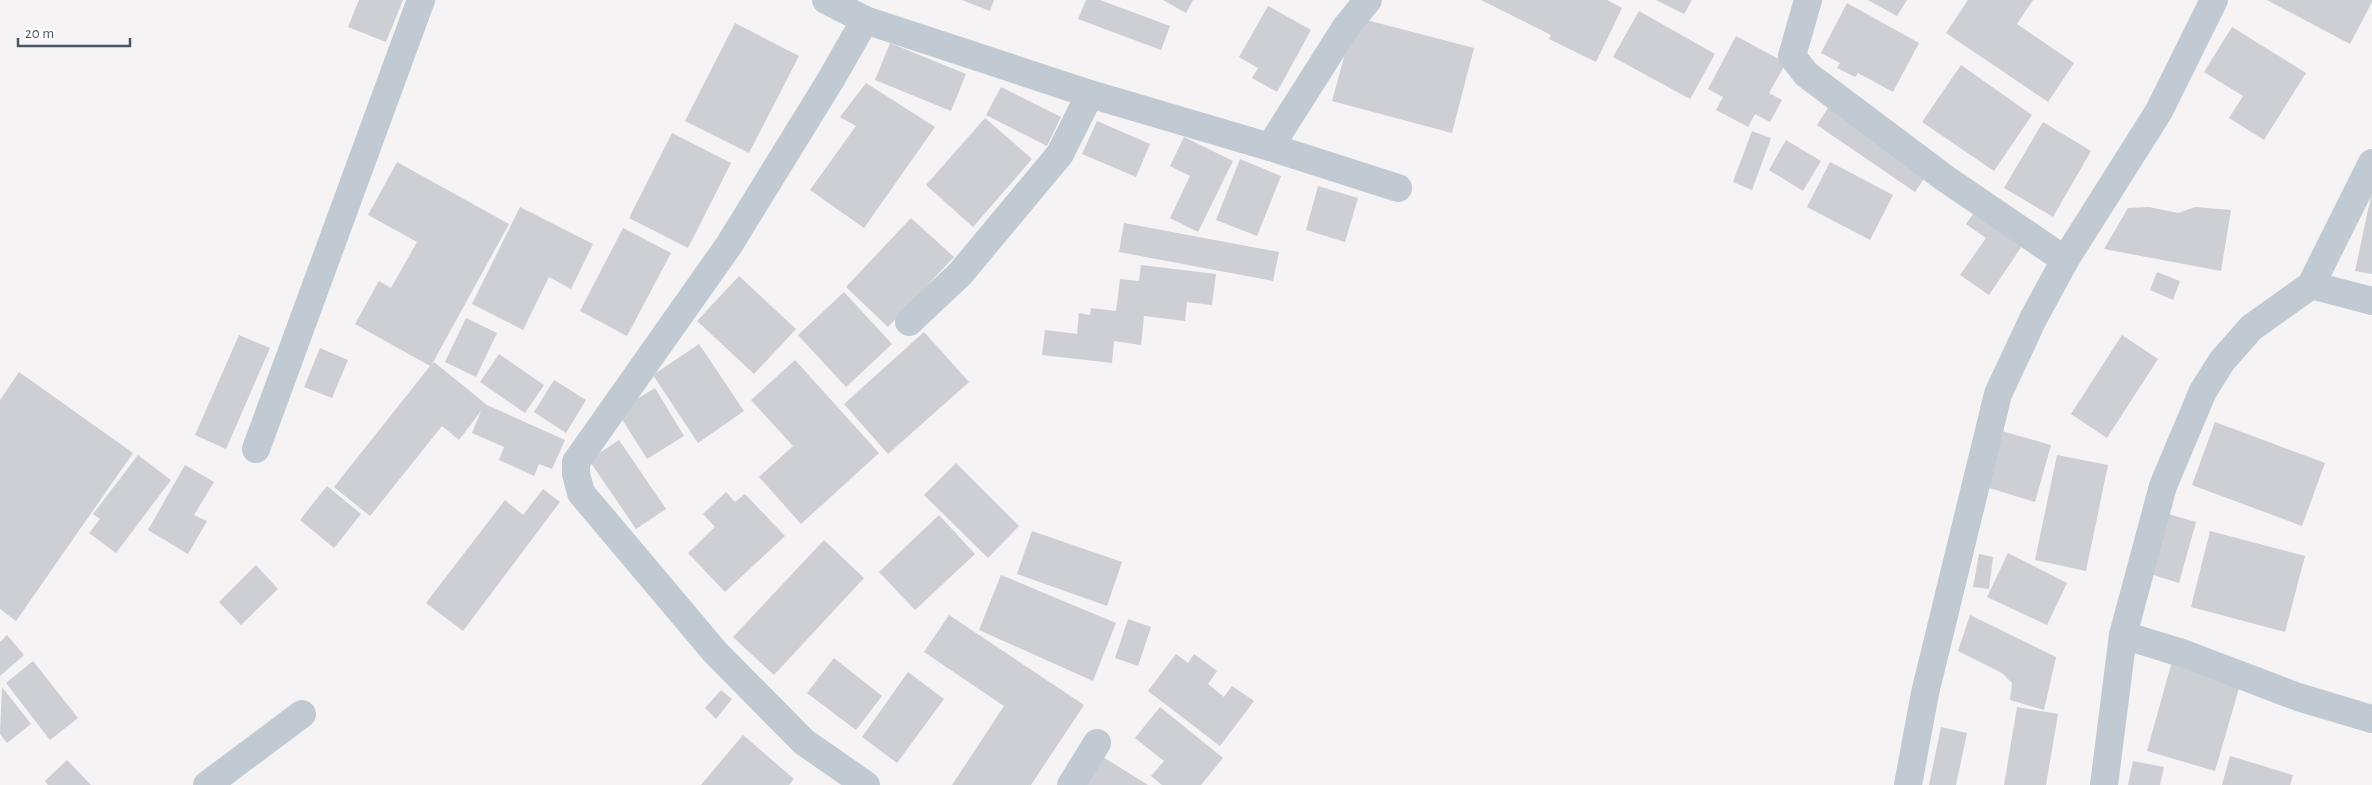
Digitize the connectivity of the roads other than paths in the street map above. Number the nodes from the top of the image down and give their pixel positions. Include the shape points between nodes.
1 (421, 0) edge
2 (826, 0) edge
3 (1368, 0) edge
4 (1808, 0) edge
5 (2214, 0) edge
6 (865, 20) junction
7 (1090, 94) junction
8 (1270, 146) junction
9 (2372, 163) edge
10 (1398, 188) dead end
11 (2065, 260) junction
12 (2311, 285) junction
13 (2372, 301) edge
14 (909, 322) dead end
15 (256, 449) dead end
16 (2122, 635) junction
17 (302, 714) dead end
18 (2372, 718) edge
19 (1097, 743) dead end
20 (207, 785) edge
21 (866, 785) edge
22 (1071, 785) edge
23 (1908, 785) edge
24 (2104, 785) edge

1 - 15 street
2 - 6 street
3 - 8 street via 1346,27
4 - 11 street via 1792,56 1806,74 1946,179
5 - 11 street via 2160,112
6 - 7 street
6 - 21 street via 729,245 576,462 576,468 581,493 715,652 804,742
7 - 8 street
7 - 14 street via 1060,154 960,274
8 - 10 street
9 - 12 street
11 - 23 street via 1998,394 1924,693
12 - 13 street
12 - 16 street via 2252,328 2222,361 2203,391 2163,486
16 - 18 street via 2185,654 2298,697
16 - 24 street
17 - 20 street
19 - 22 street

